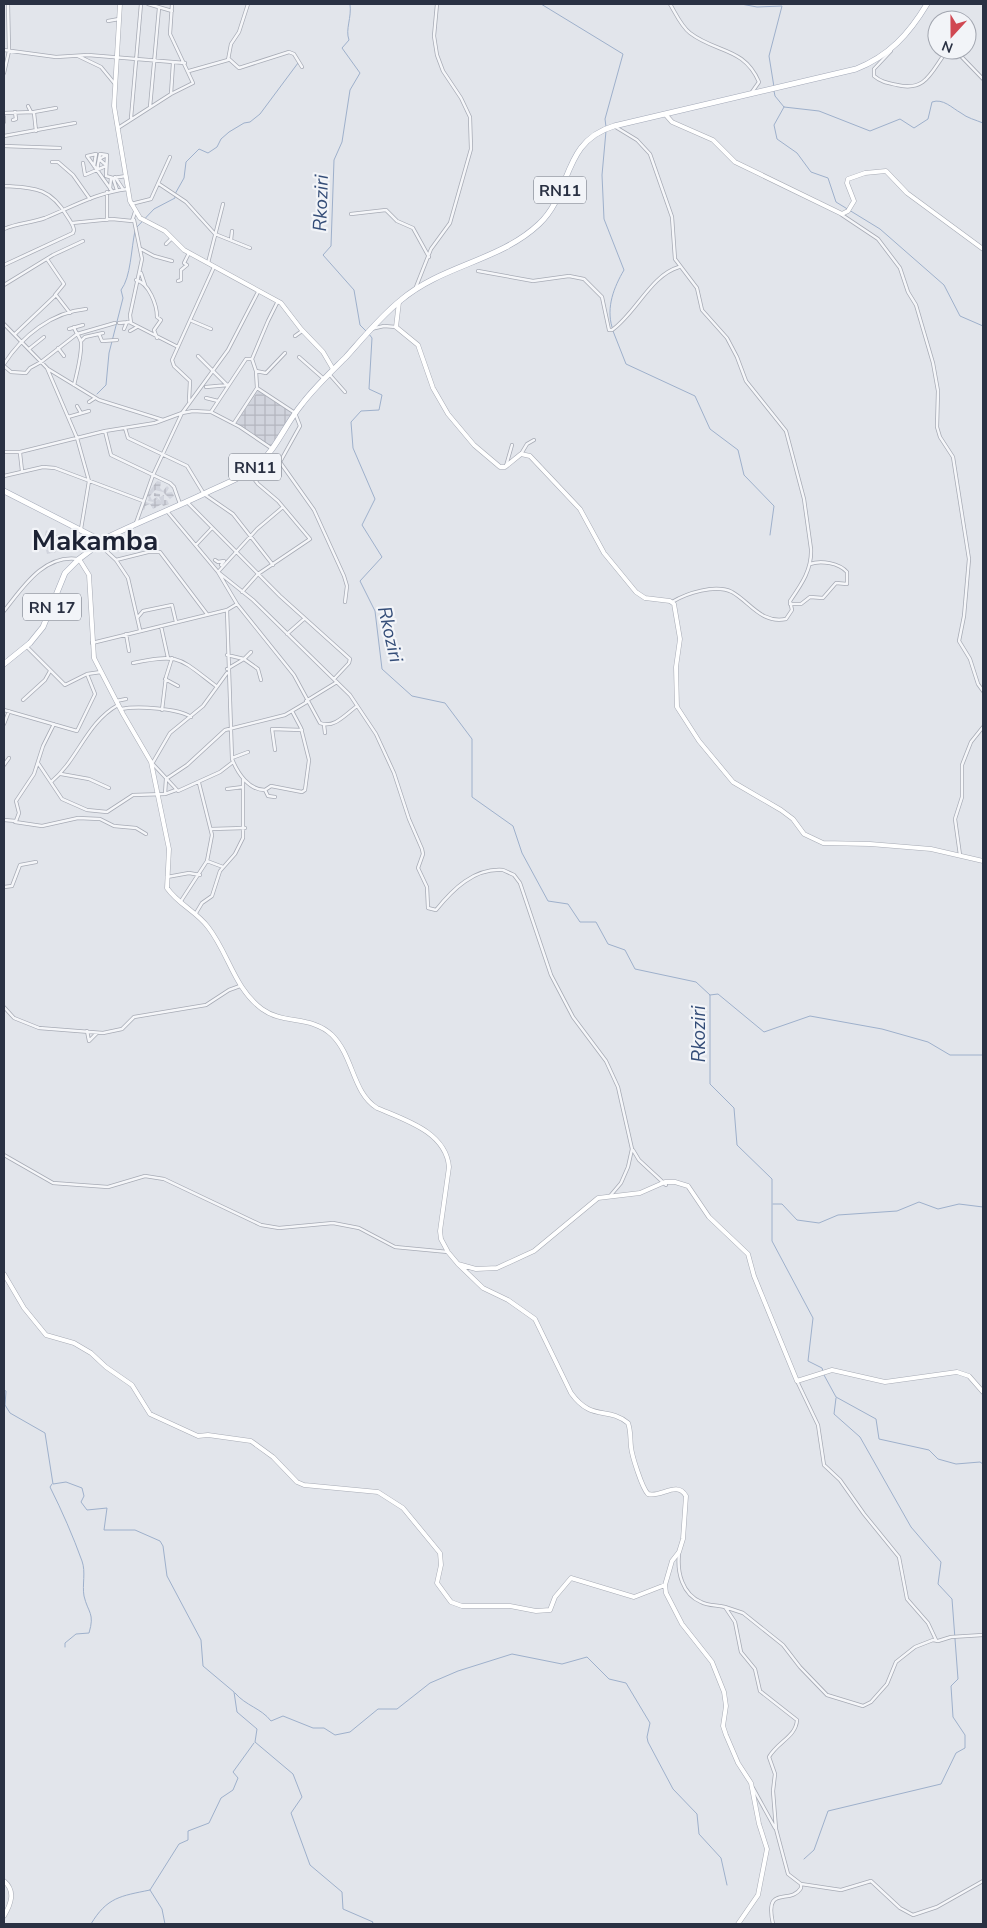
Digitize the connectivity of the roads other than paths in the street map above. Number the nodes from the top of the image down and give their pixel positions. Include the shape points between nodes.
1 (8, 4) edge
2 (120, 4) edge
3 (141, 4) edge
4 (148, 4) edge
5 (172, 4) edge
6 (248, 4) edge
7 (437, 4) edge
8 (670, 4) edge
9 (927, 4) edge
10 (160, 8) junction
11 (172, 11) junction
12 (119, 19) junction
13 (108, 21) dead end
14 (901, 41) junction
15 (4, 50) edge
16 (9, 51) junction
17 (78, 56) junction
18 (117, 58) junction
19 (229, 59) junction
20 (136, 60) junction
21 (154, 61) junction
22 (173, 63) junction
23 (185, 63) junction
24 (302, 67) dead end
25 (189, 71) junction
26 (4, 73) edge
27 (983, 79) edge
28 (115, 84) junction
29 (171, 94) junction
30 (748, 95) junction
31 (28, 106) dead end
32 (150, 107) junction
33 (56, 108) dead end
34 (15, 112) junction
35 (32, 112) junction
36 (38, 112) junction
37 (4, 113) edge
38 (665, 114) junction
39 (39, 116) dead end
40 (4, 117) edge
41 (131, 118) junction
42 (13, 120) dead end
43 (4, 122) edge
44 (75, 123) dead end
45 (614, 126) junction
46 (116, 129) junction
47 (36, 131) junction
48 (4, 136) edge
49 (4, 146) edge
50 (60, 148) dead end
51 (170, 157) dead end
52 (99, 160) junction
53 (107, 161) junction
54 (52, 162) dead end
55 (83, 163) dead end
56 (106, 166) junction
57 (93, 170) junction
58 (126, 176) junction
59 (111, 178) junction
60 (106, 182) junction
61 (159, 184) junction
62 (4, 186) edge
63 (126, 189) junction
64 (111, 190) junction
65 (117, 190) junction
66 (107, 192) junction
67 (90, 199) junction
68 (131, 204) junction
69 (223, 204) dead end
70 (63, 209) junction
71 (135, 212) junction
72 (351, 214) dead end
73 (841, 214) junction
74 (139, 217) junction
75 (108, 220) junction
76 (134, 220) junction
77 (72, 223) junction
78 (135, 224) junction
79 (4, 229) edge
80 (232, 231) dead end
81 (215, 234) junction
82 (172, 238) junction
83 (231, 240) junction
84 (83, 241) dead end
85 (166, 244) dead end
86 (250, 248) dead end
87 (983, 248) edge
88 (141, 249) junction
89 (190, 253) junction
90 (429, 257) junction
91 (46, 259) junction
92 (172, 261) dead end
93 (208, 263) junction
94 (4, 265) edge
95 (678, 266) junction
96 (214, 267) junction
97 (478, 271) dead end
98 (139, 273) junction
99 (137, 280) junction
100 (178, 281) dead end
101 (4, 285) edge
102 (145, 285) junction
103 (416, 288) junction
104 (258, 292) junction
105 (54, 297) junction
106 (399, 300) junction
107 (278, 301) junction
108 (86, 309) dead end
109 (70, 313) junction
110 (192, 320) junction
111 (129, 321) junction
112 (4, 324) edge
113 (83, 325) dead end
114 (74, 327) junction
115 (137, 327) junction
116 (396, 328) junction
117 (69, 329) dead end
118 (124, 329) dead end
119 (154, 330) junction
120 (211, 330) dead end
121 (130, 331) dead end
122 (302, 331) junction
123 (370, 331) junction
124 (104, 333) dead end
125 (15, 334) junction
126 (77, 334) junction
127 (99, 334) junction
128 (150, 334) junction
129 (296, 336) dead end
130 (44, 337) dead end
131 (157, 338) junction
132 (21, 340) junction
133 (117, 340) dead end
134 (81, 341) junction
135 (56, 342) dead end
136 (58, 347) junction
137 (178, 347) junction
138 (29, 349) junction
139 (286, 353) dead end
140 (64, 356) dead end
141 (198, 356) dead end
142 (299, 357) dead end
143 (252, 359) junction
144 (41, 362) junction
145 (4, 365) edge
146 (47, 368) junction
147 (6, 370) junction
148 (213, 370) junction
149 (256, 371) junction
150 (331, 371) junction
151 (4, 374) edge
152 (324, 379) junction
153 (74, 385) junction
154 (228, 385) junction
155 (206, 387) dead end
156 (257, 388) junction
157 (345, 392) dead end
158 (95, 398) junction
159 (206, 398) dead end
160 (218, 400) junction
161 (90, 402) dead end
162 (190, 403) junction
163 (77, 406) dead end
164 (89, 411) dead end
165 (81, 412) junction
166 (182, 412) junction
167 (211, 412) junction
168 (295, 413) junction
169 (68, 417) junction
170 (165, 420) junction
171 (234, 424) junction
172 (125, 428) junction
173 (105, 431) junction
174 (77, 438) junction
175 (534, 440) dead end
176 (512, 444) dead end
177 (270, 451) junction
178 (4, 452) edge
179 (20, 452) junction
180 (162, 454) junction
181 (521, 454) junction
182 (280, 462) junction
183 (506, 466) junction
184 (22, 471) junction
185 (249, 472) junction
186 (153, 475) junction
187 (4, 476) edge
188 (89, 481) junction
189 (4, 491) edge
190 (204, 494) junction
191 (143, 502) junction
192 (187, 502) junction
193 (180, 505) junction
194 (283, 507) junction
195 (166, 510) junction
196 (136, 523) junction
197 (212, 528) junction
198 (83, 533) junction
199 (252, 536) junction
200 (98, 543) junction
201 (195, 545) junction
202 (235, 552) junction
203 (79, 559) junction
204 (116, 560) junction
205 (810, 564) junction
206 (273, 565) junction
207 (218, 572) junction
208 (258, 574) junction
209 (242, 592) junction
210 (345, 602) dead end
211 (672, 602) junction
212 (238, 604) junction
213 (790, 604) junction
214 (227, 610) junction
215 (4, 611) edge
216 (207, 615) junction
217 (137, 617) junction
218 (304, 619) junction
219 (176, 622) junction
220 (161, 626) junction
221 (140, 630) junction
222 (126, 634) junction
223 (288, 634) junction
224 (92, 643) junction
225 (26, 646) junction
226 (129, 651) dead end
227 (251, 652) dead end
228 (227, 655) junction
229 (168, 658) junction
230 (172, 658) junction
231 (244, 659) junction
232 (133, 663) dead end
233 (4, 664) edge
234 (50, 670) junction
235 (228, 670) junction
236 (101, 672) junction
237 (87, 674) junction
238 (165, 679) junction
239 (334, 679) junction
240 (261, 680) dead end
241 (337, 682) junction
242 (178, 686) dead end
243 (216, 686) junction
244 (983, 691) edge
245 (126, 699) dead end
246 (23, 700) dead end
247 (307, 701) junction
248 (118, 705) junction
249 (357, 706) junction
250 (4, 710) edge
251 (162, 710) junction
252 (9, 711) junction
253 (292, 712) junction
254 (191, 717) junction
255 (4, 724) edge
256 (54, 724) junction
257 (324, 725) junction
258 (231, 727) junction
259 (983, 727) edge
260 (302, 730) junction
261 (325, 732) dead end
262 (275, 750) dead end
263 (248, 752) dead end
264 (10, 758) dead end
265 (232, 758) junction
266 (233, 762) junction
267 (38, 763) junction
268 (152, 763) junction
269 (4, 765) edge
270 (60, 774) junction
271 (166, 779) junction
272 (243, 779) junction
273 (51, 782) junction
274 (199, 783) junction
275 (243, 787) junction
276 (109, 788) dead end
277 (226, 789) dead end
278 (176, 790) junction
279 (266, 790) junction
280 (157, 794) junction
281 (165, 794) junction
282 (275, 797) dead end
283 (4, 820) edge
284 (14, 822) junction
285 (245, 828) junction
286 (211, 829) junction
287 (146, 834) dead end
288 (960, 856) junction
289 (208, 861) junction
290 (983, 861) edge
291 (36, 862) dead end
292 (224, 867) junction
293 (167, 876) junction
294 (200, 876) junction
295 (4, 887) edge
296 (181, 901) junction
297 (196, 913) junction
298 (554, 972) dead end
299 (550, 974) junction
300 (240, 986) junction
301 (4, 1007) edge
302 (86, 1032) junction
303 (97, 1033) junction
304 (632, 1149) junction
305 (4, 1155) edge
306 (665, 1184) junction
307 (610, 1196) junction
308 (448, 1252) junction
309 (458, 1264) junction
310 (4, 1274) edge
311 (797, 1381) junction
312 (983, 1392) edge
313 (679, 1552) junction
314 (666, 1585) junction
315 (725, 1607) junction
316 (983, 1635) edge
317 (936, 1640) junction
318 (753, 1788) junction
319 (776, 1829) junction
320 (4, 1881) edge
321 (983, 1882) edge
322 (801, 1884) junction
323 (4, 1916) edge
324 (738, 1924) edge
325 (773, 1924) edge

1 - 16 street
2 - 12 street
3 - 20 street
4 - 10 street
5 - 11 street
6 - 19 street via 231,45
7 - 90 street via 434,36 437,55 470,117 472,149 450,223 432,247
8 - 30 street via 691,34 734,53 750,68 759,82
9 - 14 main road, RN11
10 - 11 street
10 - 21 street
11 - 23 street via 170,34
12 - 13 street
12 - 18 street
14 - 27 street via 874,69 874,76 881,81 917,86 935,70 946,52 955,50
14 - 30 main road, RN11 via 873,62 856,69
15 - 16 street
16 - 17 street via 56,58
16 - 26 street
17 - 18 street
17 - 28 street via 101,67
18 - 20 street
18 - 28 street
19 - 24 street via 239,68 289,52
19 - 25 street
20 - 21 street
20 - 41 street
21 - 22 street
21 - 32 street
22 - 23 street
22 - 29 street
23 - 25 street
25 - 29 street via 193,83
28 - 46 street
29 - 32 street
30 - 38 main road, RN11
31 - 35 street
32 - 41 street
33 - 36 street
34 - 35 street
34 - 37 street
34 - 42 street via 16,119
35 - 36 street
35 - 47 street
36 - 39 street
38 - 45 main road, RN11
38 - 73 street via 672,122 713,140 735,162
40 - 43 street
41 - 46 street
44 - 47 street
45 - 95 street via 640,144 652,158 672,217 673,252
45 - 103 main road, RN11 via 591,137 578,150 555,201 539,224 508,246
46 - 58 street
47 - 48 street
49 - 50 street
51 - 61 street
52 - 53 street
52 - 53 street via 100,154 107,155
52 - 56 street
52 - 57 street
53 - 56 street
54 - 67 street via 58,162 70,172
55 - 57 street via 85,175
56 - 57 street
56 - 59 street
57 - 57 street via 87,156 96,154 96,157
57 - 60 street
58 - 59 street
58 - 63 street
59 - 60 street
59 - 63 street
59 - 64 street
59 - 65 street
60 - 64 street
61 - 68 street via 151,199
61 - 81 street via 186,202
62 - 70 street via 43,191
63 - 65 street
63 - 68 street
64 - 65 street
64 - 66 street
66 - 67 street
66 - 75 street
67 - 70 street
68 - 71 street
69 - 81 street
70 - 77 street
70 - 79 street
71 - 74 street
71 - 76 street
72 - 90 street via 386,210 413,228
73 - 87 street via 848,212 854,200 848,179 883,171 890,174 907,193
73 - 244 street via 883,244 900,268 916,305 937,383 937,427 953,457 969,559 966,605 959,641
74 - 78 street
74 - 82 street
75 - 76 street
75 - 77 street
76 - 78 street
77 - 94 street via 72,233
78 - 88 street
80 - 83 street
81 - 83 street
81 - 93 street
82 - 85 street
82 - 89 street
83 - 86 street
84 - 91 street
88 - 92 street
88 - 98 street
89 - 93 street
89 - 100 street
90 - 103 street
91 - 101 street
91 - 105 street via 64,284
93 - 96 street
95 - 97 street via 663,274 612,330 609,330 602,297 584,279 569,276 534,282
95 - 205 street via 698,288 702,310 727,338 746,381 786,431 806,510
96 - 104 street
96 - 110 street
98 - 99 street
98 - 102 street
99 - 102 street
99 - 111 street
102 - 119 street via 157,318 161,320
103 - 106 main road, RN11
104 - 107 street
104 - 148 street via 228,350
105 - 109 street via 57,295
105 - 125 street
106 - 116 street
106 - 123 main road, RN11
107 - 122 street
107 - 143 street
108 - 109 street
109 - 132 street via 44,324
110 - 120 street
110 - 137 street
111 - 115 street
111 - 118 street
111 - 126 street
112 - 125 street
113 - 114 street
114 - 117 street
114 - 126 street
115 - 121 street
115 - 128 street
116 - 123 street via 384,326
116 - 183 street via 418,345 437,397 459,428 496,465
119 - 128 street
119 - 131 street
122 - 129 street
122 - 150 street via 323,352
123 - 150 main road, RN11
124 - 127 street
125 - 132 street
126 - 134 street
126 - 136 street
127 - 133 street via 102,341
127 - 134 street
128 - 131 street
130 - 138 street
131 - 137 street
132 - 138 street
132 - 145 street
134 - 153 street via 78,376
135 - 136 street
136 - 140 street
136 - 144 street
137 - 162 street via 172,363 190,381
138 - 144 street
139 - 149 street via 266,373
141 - 148 street
142 - 152 street
143 - 149 street
143 - 154 street via 246,360
144 - 146 street
144 - 147 street via 26,373
145 - 147 street
146 - 153 street
146 - 169 street
147 - 151 street
148 - 154 street
148 - 162 street
149 - 156 street
150 - 152 main road, RN11
150 - 157 street
152 - 168 main road, RN11
153 - 158 street
154 - 155 street
154 - 160 street
156 - 168 street
156 - 171 street
158 - 161 street
158 - 170 street
159 - 160 street
160 - 167 street
162 - 166 street
163 - 165 street
164 - 165 street
165 - 169 street
166 - 167 street
166 - 170 street
166 - 180 street
167 - 171 street
168 - 177 main road, RN11
168 - 182 street via 300,426
169 - 174 street
170 - 172 street
171 - 177 street
172 - 173 street
172 - 180 street via 128,438
173 - 174 street
173 - 186 street via 109,451 114,458
174 - 179 street
174 - 188 street
175 - 181 street
176 - 183 street
177 - 182 street
177 - 185 main road, RN11
178 - 179 street
179 - 184 street
180 - 186 street
180 - 190 street via 187,466
181 - 183 street
181 - 211 street via 528,454 541,466 580,509 604,553 636,592 645,598
182 - 210 street via 316,515 344,576 347,586
184 - 187 street
184 - 188 street via 55,468
185 - 190 main road, RN11
185 - 194 street
186 - 191 street
186 - 193 street via 172,485
188 - 191 street
188 - 198 street
189 - 198 main road
190 - 192 main road, RN11
190 - 199 street via 231,513
191 - 196 street
192 - 193 main road, RN11
192 - 197 street
193 - 195 main road, RN11
194 - 199 street
194 - 206 street via 310,539
195 - 196 main road, RN11
195 - 201 street
196 - 200 main road, RN11
197 - 201 street
197 - 202 street
198 - 200 main road
199 - 202 street
199 - 206 street
200 - 203 main road, RN 17
200 - 204 street
201 - 207 street
202 - 207 street via 218,564
202 - 208 street
203 - 215 street via 60,559 38,572
203 - 224 street via 89,575
203 - 225 main road, RN 17 via 65,573 43,627
204 - 216 street via 160,552
204 - 217 street via 128,578
205 - 213 street via 802,586
205 - 213 street via 827,563 844,568 847,584 836,583 823,598 810,597 801,604
206 - 208 street
207 - 209 street
207 - 212 street
208 - 209 street
208 - 218 street
209 - 223 street
211 - 213 street via 722,589 735,594 757,613 781,620 792,610
211 - 288 street via 680,639 676,667 678,709 701,744 733,782 781,810 804,834 823,843 931,849
212 - 214 street
212 - 247 street via 294,675
214 - 216 street
214 - 228 street
216 - 219 street
217 - 219 street via 142,611 172,605
217 - 221 street
218 - 223 street
218 - 239 street via 350,659
219 - 220 street
220 - 221 street
220 - 229 street
221 - 222 street
222 - 224 street
222 - 226 street
223 - 239 street
224 - 236 street via 94,658
225 - 233 main road, RN 17
225 - 234 street
227 - 231 street
228 - 231 street
228 - 235 street
229 - 230 street
229 - 232 street
230 - 238 street
230 - 243 street via 186,662
231 - 235 street
231 - 240 street via 258,669
234 - 237 street via 66,685
234 - 246 street via 45,680
235 - 243 street
235 - 258 street
236 - 237 street
236 - 248 street
237 - 256 street via 95,694 77,731
238 - 242 street
238 - 251 street
239 - 241 street
241 - 247 street
241 - 249 street
243 - 254 street
245 - 248 street
247 - 253 street
247 - 257 street via 319,723
248 - 251 street
248 - 268 street
248 - 270 street via 95,722
249 - 257 street via 340,721
249 - 299 street via 376,734 394,773 422,849 418,868 428,887 428,908 436,910 454,889 478,875 499,870 511,873 522,888
250 - 252 street
251 - 254 street via 183,712
252 - 255 street
252 - 256 street
253 - 258 street
253 - 260 street
254 - 268 street via 170,733
256 - 267 street
257 - 261 street
258 - 265 street
258 - 271 street
259 - 288 street via 971,742 962,765 962,797 955,819
260 - 262 street via 272,729
260 - 279 street via 309,762 305,790 271,786
263 - 265 street
264 - 269 street
265 - 266 street
266 - 272 street
266 - 274 street
267 - 273 street
267 - 284 street via 30,782 16,801 19,813
268 - 271 street
268 - 280 street
270 - 273 street
270 - 276 street via 89,779
271 - 278 street
271 - 281 street
272 - 275 street
272 - 279 street via 252,788
273 - 280 street via 62,799 96,812 113,809 133,795
274 - 278 street via 182,791
274 - 286 street
275 - 277 street
275 - 285 street
278 - 281 street
279 - 282 street via 268,796
280 - 281 street
280 - 293 street via 169,849
283 - 284 street
284 - 287 street via 42,826 78,818 100,819 114,826 136,828
285 - 286 street
285 - 292 street via 237,851
286 - 289 street
288 - 290 street
289 - 292 street
289 - 294 street
291 - 295 street via 20,865 12,886
292 - 297 street via 212,896
293 - 294 street via 189,873
293 - 296 street via 167,888
294 - 296 street
296 - 297 street
297 - 300 street via 211,931
298 - 299 street
299 - 304 street via 573,1017 610,1067 618,1087
300 - 303 street via 202,1006 134,1017 122,1029
300 - 308 street via 268,1012 319,1024 343,1049 357,1085 370,1102 424,1130 443,1147 449,1167 440,1232
301 - 302 street via 14,1018 39,1028
302 - 303 street
302 - 303 street via 89,1041
304 - 306 street
304 - 307 street via 621,1183
305 - 308 street via 53,1183 108,1186 145,1176 164,1179 261,1225 275,1228 334,1222 360,1228 395,1247
306 - 307 street via 640,1193
306 - 311 street via 676,1182 688,1186 712,1220 748,1254
307 - 309 street via 598,1198 547,1242 508,1263 481,1269
308 - 309 street
309 - 313 street via 486,1290 508,1300 535,1319 578,1402 585,1408 628,1423 640,1481 648,1494 655,1496 676,1489 684,1492 688,1500
310 - 314 street via 24,1308 46,1335 74,1343 91,1353 132,1385 150,1414 198,1436 251,1441 304,1485 378,1492 403,1508 440,1553 437,1583 451,1602 462,1606 510,1606 543,1611 550,1610 555,1597 570,1578 634,1596
311 - 312 street via 832,1370 885,1382 957,1372 969,1376
311 - 317 street via 818,1425 824,1465 840,1480 899,1557 907,1599 928,1623
313 - 314 street via 673,1558
313 - 315 street via 677,1569 687,1590 701,1602
314 - 318 street via 666,1593 682,1624 712,1662 724,1692 723,1726 738,1763
315 - 317 street via 742,1613 783,1645 827,1695 863,1706 887,1684 896,1662 919,1644
315 - 319 street via 734,1622 740,1652 754,1668 760,1691 797,1720 796,1728 770,1756 775,1774
316 - 317 street
318 - 319 street
318 - 324 street via 767,1855 758,1895
319 - 322 street via 788,1874
320 - 323 street via 12,1898
321 - 322 street via 914,1915 900,1908 871,1880 841,1890
322 - 325 street via 798,1892 772,1903 769,1911

